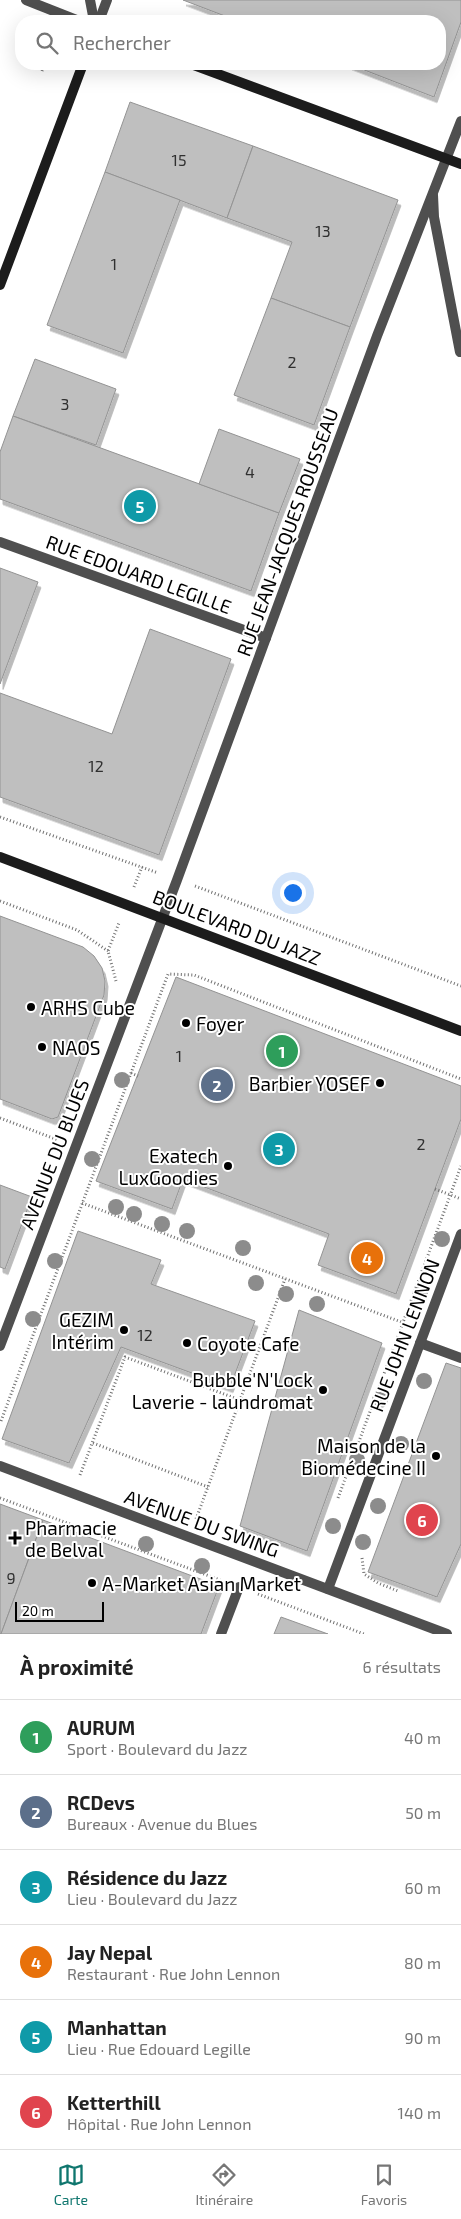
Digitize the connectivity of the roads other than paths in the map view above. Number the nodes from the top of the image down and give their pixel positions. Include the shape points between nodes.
1 (26, 0) edge
2 (90, 0) edge
3 (107, 0) edge
4 (64, 15) edge
5 (93, 15) edge
6 (101, 15) edge
7 (81, 70) edge
8 (207, 70) edge
9 (461, 121) edge
10 (446, 159) junction
11 (461, 164) edge
12 (433, 195) junction
13 (0, 285) edge
14 (460, 352) dead end
15 (0, 542) edge
16 (266, 638) junction
17 (0, 857) edge
18 (163, 918) junction
19 (461, 1031) edge
20 (461, 1234) edge
21 (420, 1343) junction
22 (0, 1346) edge
23 (461, 1358) edge
24 (0, 1466) edge
25 (239, 1587) road end
26 (328, 1589) junction
27 (221, 1634) edge
28 (447, 1634) edge

1 - 4 street
2 - 5 street
3 - 6 street
7 - 13 main road
8 - 10 main road
9 - 10 street, RUE JEAN-JACQUES ROUSSEAU
10 - 11 main road
10 - 12 street, RUE JEAN-JACQUES ROUSSEAU
12 - 14 street via 434,217
12 - 16 street, RUE JEAN-JACQUES ROUSSEAU via 377,336
15 - 16 street, RUE EDOUARD LEGILLE
16 - 18 street, RUE JEAN-JACQUES ROUSSEAU
17 - 18 main road, BOULEVARD DU JAZZ
18 - 19 main road, BOULEVARD DU JAZZ
18 - 22 street, AVENUE DU BLUES
20 - 21 street, RUE JOHN LENNON
21 - 23 street
21 - 26 street, RUE JOHN LENNON
24 - 26 street, AVENUE DU SWING
25 - 27 street
26 - 28 street, AVENUE DU SWING

